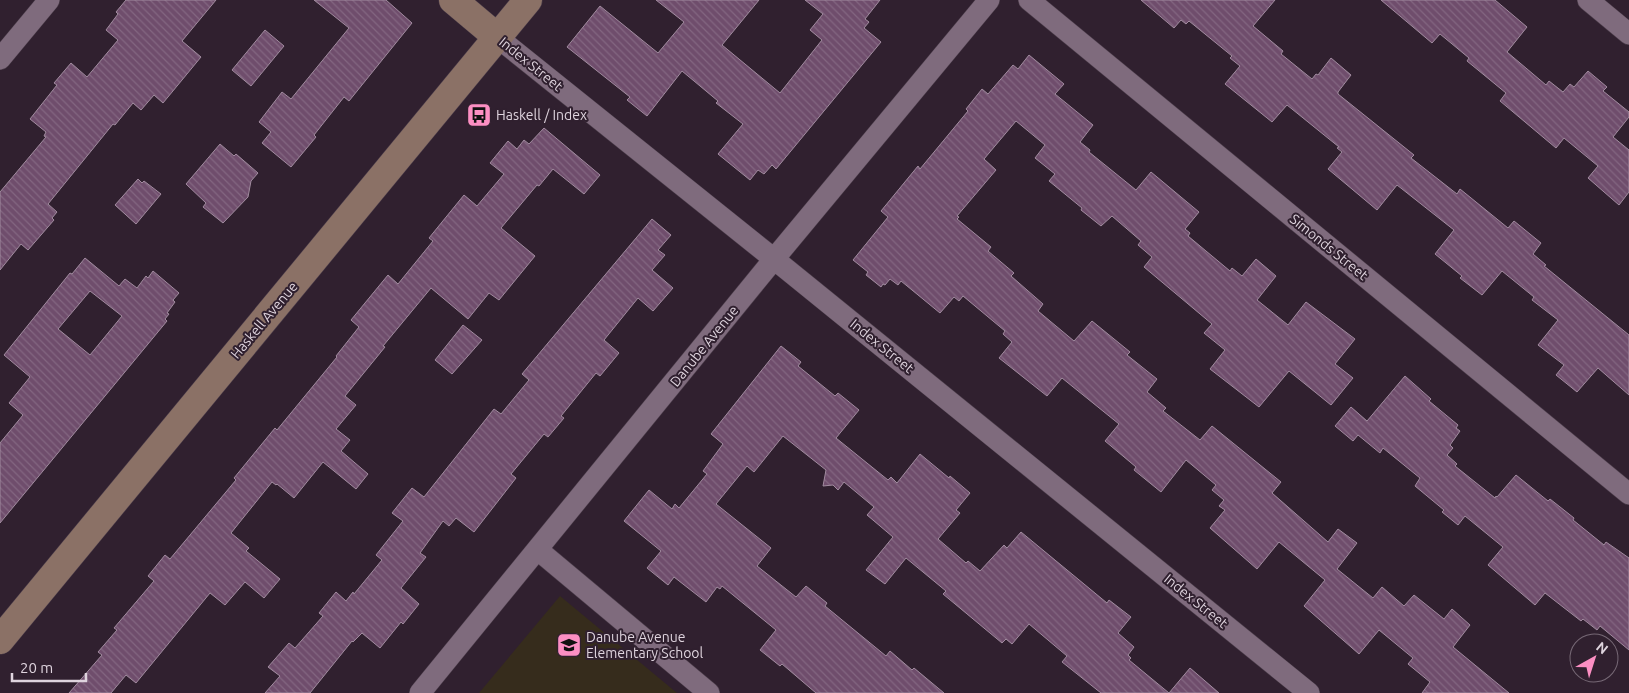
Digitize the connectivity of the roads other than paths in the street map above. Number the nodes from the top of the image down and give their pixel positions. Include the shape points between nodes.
1 (49, 0) edge
2 (453, 0) edge
3 (528, 0) edge
4 (990, 0) edge
5 (1029, 0) edge
6 (1588, 0) edge
7 (1629, 34) edge
8 (497, 37) junction
9 (0, 59) edge
10 (774, 259) junction
11 (1629, 494) edge
12 (538, 550) junction
13 (0, 640) edge
14 (420, 693) edge
15 (709, 693) edge
16 (1310, 693) edge

1 - 9 street
2 - 8 main road, Index Street
3 - 8 main road, Haskell Avenue
4 - 10 street, Danube Avenue
5 - 11 street, Simonds Street
6 - 7 street
8 - 10 street, Index Street
8 - 13 main road, Haskell Avenue
10 - 12 street, Danube Avenue
10 - 16 street, Index Street
12 - 14 street, Danube Avenue
12 - 15 street

